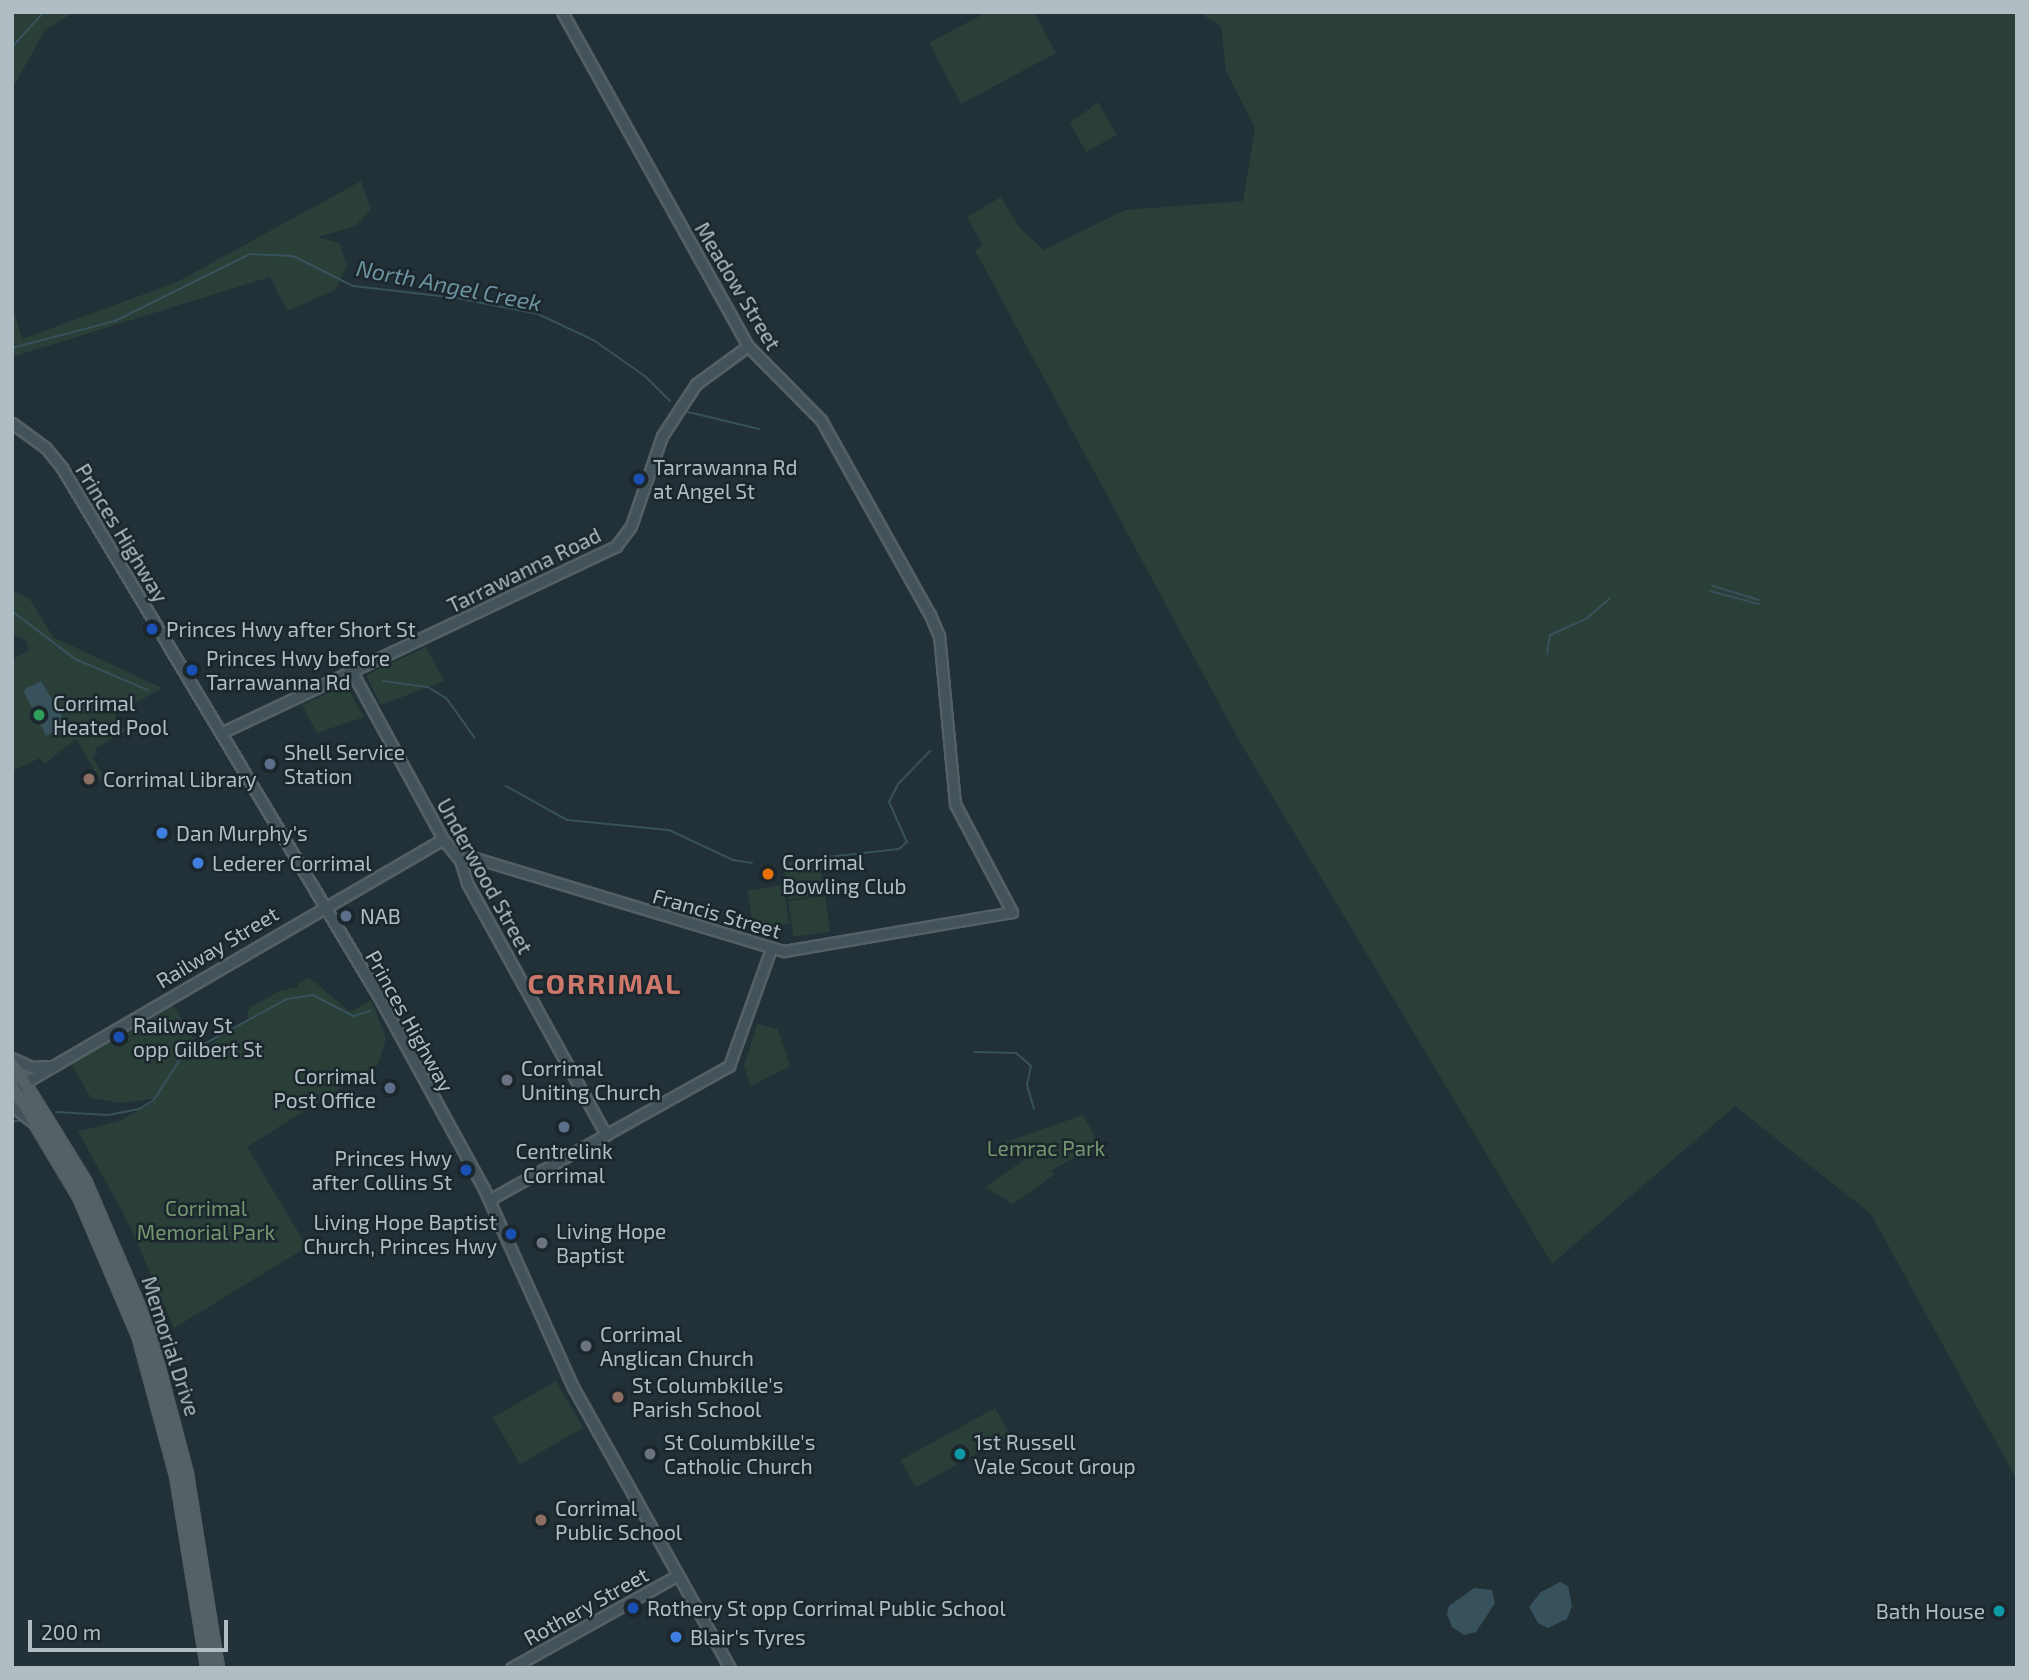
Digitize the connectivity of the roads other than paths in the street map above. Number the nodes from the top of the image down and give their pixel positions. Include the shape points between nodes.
1 (562, 12) edge
2 (748, 346) junction
3 (12, 423) edge
4 (352, 672) junction
5 (223, 732) junction
6 (443, 839) junction
7 (460, 860) junction
8 (323, 905) junction
9 (1012, 912) joint
10 (771, 949) junction
11 (12, 1058) edge
12 (12, 1063) edge
13 (56, 1065) junction
14 (26, 1082) junction
15 (13, 1088) edge
16 (12, 1106) edge
17 (606, 1135) junction
18 (46, 1138) junction
19 (489, 1200) junction
20 (678, 1575) junction
21 (207, 1668) edge
22 (218, 1668) edge
23 (511, 1668) edge
24 (730, 1668) edge

1 - 2 main road, Meadow Street
2 - 4 main road, Tarrawanna Road via 696,384 662,436 631,526 616,546
2 - 9 main road, Meadow Street via 821,420 930,615 939,636 955,804
3 - 5 main road, Princes Highway via 55,457
4 - 5 main road, Tarrawanna Road
4 - 6 main road, Underwood Street
5 - 8 main road, Princes Highway
6 - 7 main road, Underwood Street
6 - 8 main road, Railway Street
7 - 10 main road, Francis Street via 471,857
7 - 17 main road, Underwood Street via 467,883
8 - 13 main road, Railway Street
8 - 19 main road, Princes Highway via 379,997
9 - 10 main road, Francis Street via 784,951
10 - 17 main road via 734,1061
11 - 13 main road via 37,1068
12 - 14 main road, Memorial Drive
13 - 14 main road, Railway Street
14 - 15 main road, Railway Street
14 - 22 main road, Memorial Drive via 86,1183 149,1330 187,1474
15 - 18 main road, Memorial Drive
16 - 18 main road
17 - 19 main road
18 - 21 main road, Memorial Drive via 107,1256 151,1377 176,1476
19 - 20 main road, Princes Highway via 566,1372
20 - 23 main road, Rothery Street
20 - 24 main road, Princes Highway

